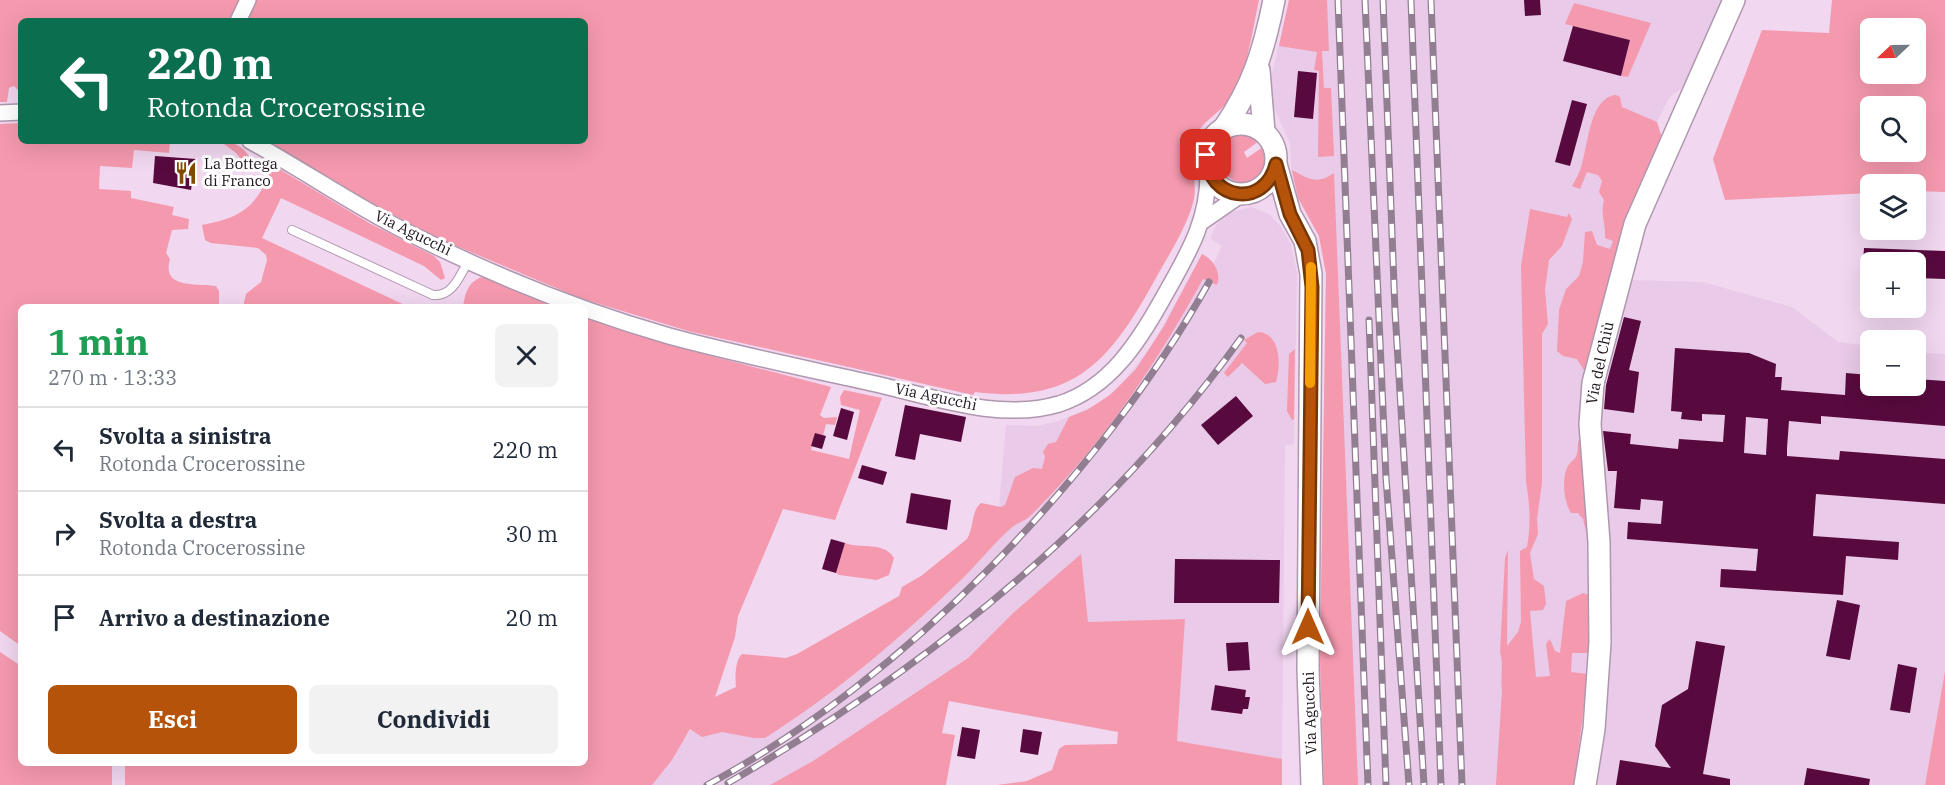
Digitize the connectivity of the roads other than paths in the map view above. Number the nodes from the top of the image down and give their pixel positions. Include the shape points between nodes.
1 (248, 0) edge
2 (1274, 0) edge
3 (1734, 0) edge
4 (239, 18) edge
5 (1260, 63) junction
6 (18, 112) edge
7 (0, 113) edge
8 (1224, 128) junction
9 (1264, 132) junction
10 (255, 144) edge
11 (1276, 164) junction
12 (1208, 171) junction
13 (1246, 194) junction
14 (1290, 214) junction
15 (1203, 221) junction
16 (291, 230) dead end
17 (469, 260) junction
18 (576, 304) edge
19 (588, 309) edge
20 (1312, 785) edge
21 (1585, 785) edge

1 - 4 street
2 - 5 street
3 - 21 street, Via del Chiù via 1635,224 1593,383 1590,424 1599,542 1600,642 1594,729
5 - 8 street via 1243,100
5 - 9 street
6 - 7 street
8 - 9 street via 1249,124
8 - 12 street via 1208,147
9 - 11 street via 1275,148
10 - 17 street, Via Agucchi via 368,211
11 - 13 street via 1267,183
11 - 14 street, Via Agucchi
12 - 13 street via 1220,188
12 - 15 street, Via Agucchi
13 - 14 street via 1272,201
13 - 15 street, Via Agucchi
14 - 20 street, Via Agucchi via 1308,250 1312,280 1308,669
15 - 19 street, Via Agucchi via 1156,310 1113,370 1091,389 1044,407 984,408 667,335
16 - 17 lane via 433,295 450,291
17 - 18 street, Via Agucchi

